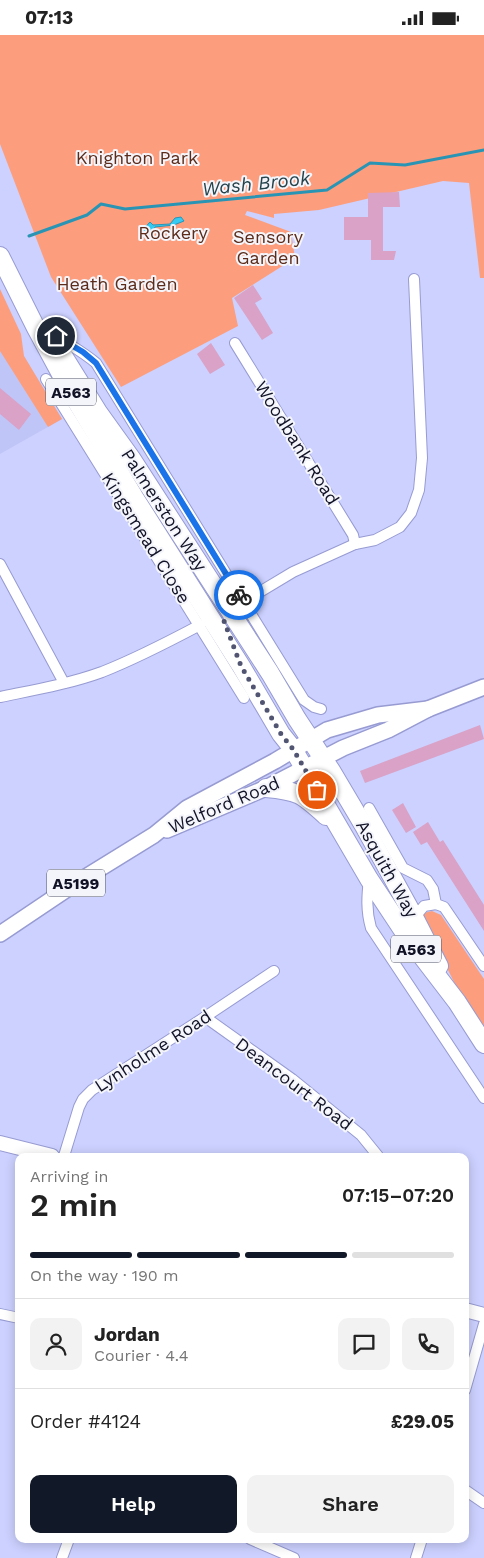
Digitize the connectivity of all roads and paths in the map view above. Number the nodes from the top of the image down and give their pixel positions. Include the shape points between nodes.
1 (0, 256) edge
2 (414, 279) dead end
3 (14, 283) junction
4 (45, 328) junction
5 (235, 343) dead end
6 (46, 379) dead end
7 (355, 544) junction
8 (0, 563) edge
9 (236, 606) junction
10 (200, 625) junction
11 (241, 666) junction
12 (64, 683) junction
13 (484, 687) edge
14 (0, 697) edge
15 (244, 698) dead end
16 (321, 709) dead end
17 (428, 709) junction
18 (310, 739) junction
19 (293, 749) junction
20 (323, 758) junction
21 (304, 769) junction
22 (266, 788) junction
23 (369, 808) dead end
24 (336, 824) junction
25 (154, 835) junction
26 (369, 879) junction
27 (436, 904) junction
28 (414, 918) junction
29 (0, 934) edge
30 (484, 966) edge
31 (274, 971) dead end
32 (457, 1002) junction
33 (205, 1017) junction
34 (484, 1044) edge
35 (484, 1098) edge
36 (0, 1143) edge
37 (40, 1153) edge
38 (65, 1153) edge
39 (376, 1153) edge
40 (469, 1311) edge
41 (0, 1314) edge
42 (484, 1315) edge
43 (15, 1317) edge
44 (484, 1324) edge
45 (469, 1376) edge
46 (469, 1493) edge
47 (484, 1503) edge
48 (67, 1543) edge
49 (259, 1543) edge
50 (421, 1543) edge
51 (62, 1558) edge
52 (294, 1558) edge
53 (416, 1558) edge

1 - 3 highway, Palmerston Way / A563
2 - 7 street via 422,459 420,490 411,513 400,527 375,540
3 - 4 highway, Palmerston Way / A563
3 - 11 highway, Palmerston Way / A563 via 69,389
4 - 9 highway, Palmerston Way / A563 via 98,412
4 - 9 street via 96,363
5 - 7 street, Woodbank Road via 353,535
6 - 10 street, Kingsmead Close
7 - 9 street via 293,572
8 - 12 street
9 - 11 highway via 225,615 224,621
9 - 16 street via 304,700
9 - 18 highway, Palmerston Way / A563 via 270,673
10 - 12 street via 101,672
10 - 15 street, Kingsmead Close
11 - 19 highway, Palmerston Way / A563
12 - 14 street
13 - 17 main road, Welford Road / A5199
17 - 18 main road, Welford Road / A5199 via 378,715 327,730
17 - 20 main road, Welford Road / A5199
18 - 19 main road, Welford Road / A5199
18 - 20 highway, Asquith Way / A563
19 - 21 highway, Asquith Way / A563
19 - 25 main road, Welford Road / A5199 via 187,808
20 - 21 main road, Welford Road / A5199
20 - 28 highway, Asquith Way / A563
21 - 22 main road, Welford Road / A5199
21 - 24 highway, Asquith Way / A563
22 - 24 highway, A563 via 287,790 306,797
22 - 25 main road, Welford Road / A5199
23 - 27 street via 403,868 427,880
24 - 26 highway, Asquith Way / A563
25 - 29 main road, Welford Road / A5199
26 - 32 highway, Asquith Way / A563 via 416,949
26 - 35 street via 367,915 371,928
27 - 28 street via 424,906
27 - 30 street via 444,907
28 - 32 highway, Asquith Way / A563
31 - 33 street, Lynholme Road
32 - 34 highway, Asquith Way / A563
33 - 38 street, Lynholme Road via 92,1090 79,1107
33 - 39 street, Deancourt Road via 361,1135
36 - 37 street
40 - 42 street
41 - 43 street
44 - 45 street
46 - 47 street
48 - 51 street
49 - 52 street
50 - 53 street

